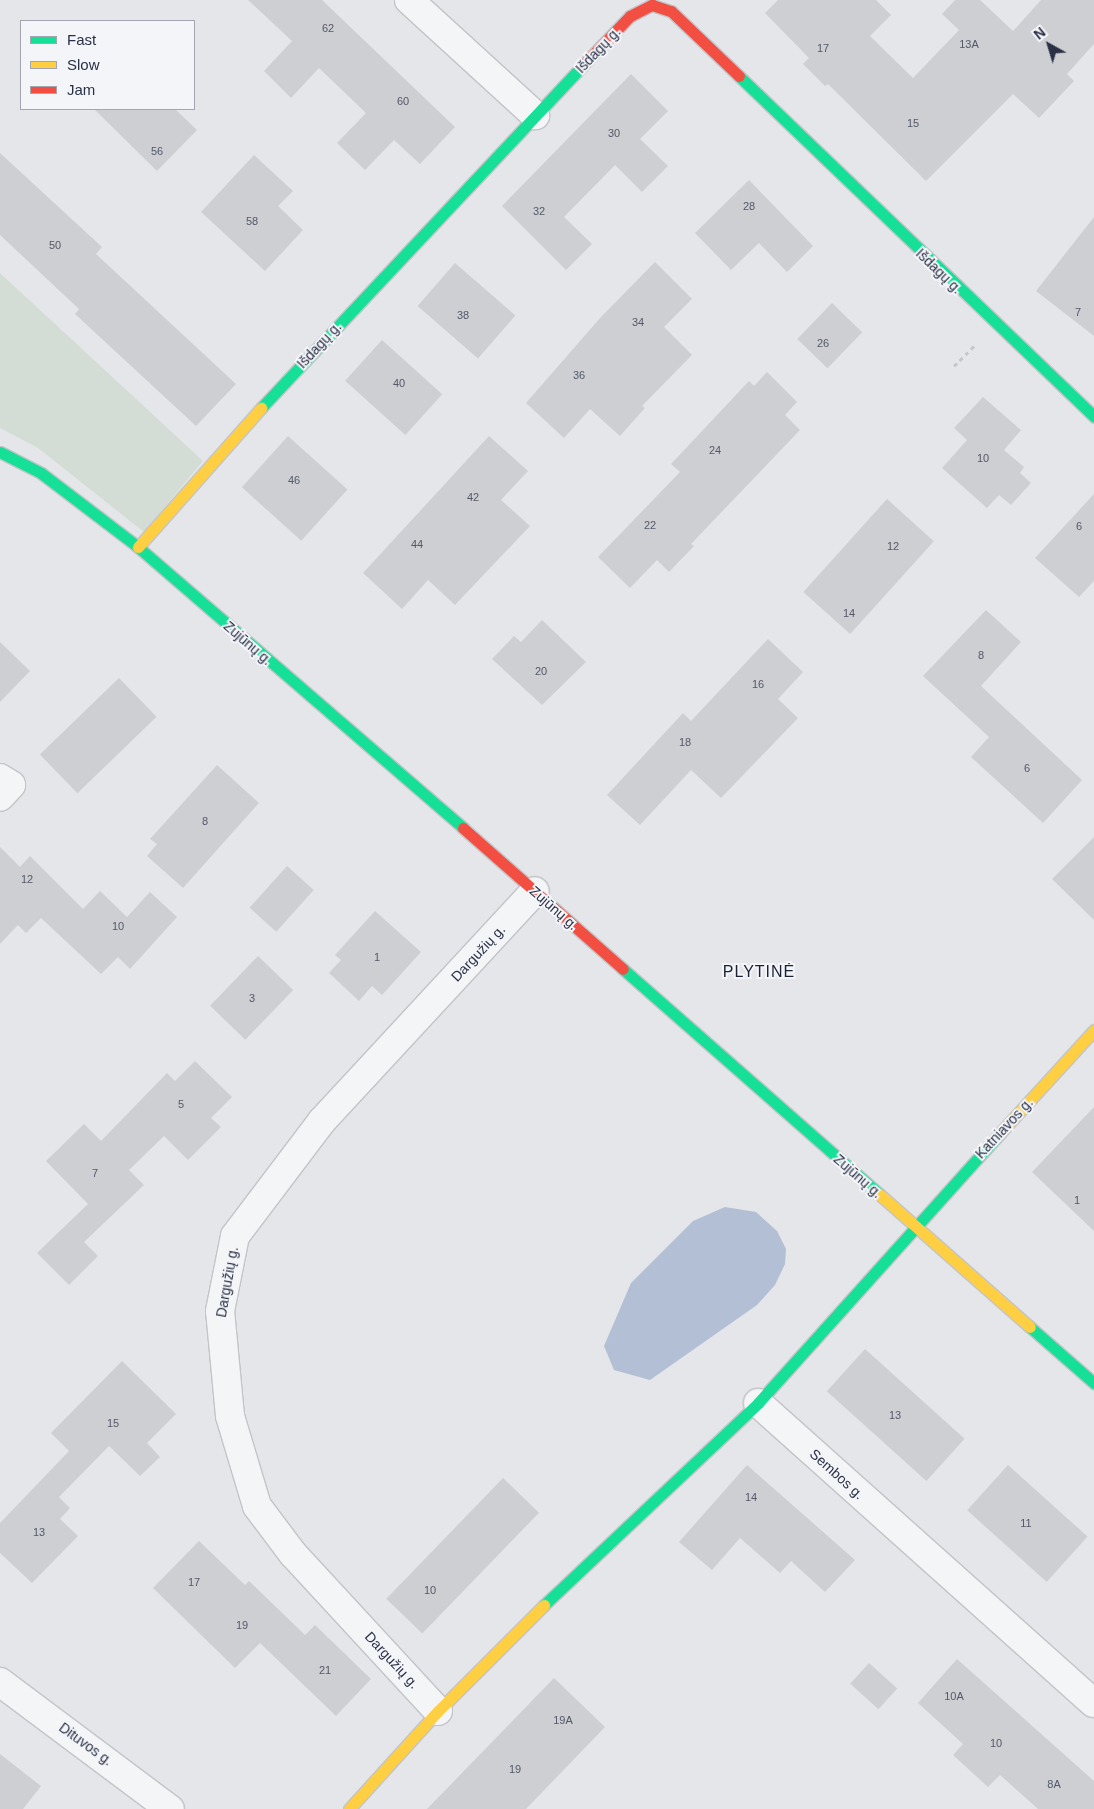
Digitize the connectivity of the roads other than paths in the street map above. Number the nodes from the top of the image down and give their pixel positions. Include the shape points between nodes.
1 (409, 0) edge
2 (535, 115) junction
3 (1094, 416) edge
4 (0, 452) edge
5 (138, 548) junction
6 (0, 778) edge
7 (0, 797) edge
8 (534, 891) junction
9 (1094, 1030) edge
10 (915, 1226) junction
11 (1094, 1383) edge
12 (758, 1403) junction
13 (0, 1682) edge
14 (1094, 1703) edge
15 (438, 1711) junction
16 (170, 1809) edge
17 (349, 1809) edge

1 - 2 street
2 - 3 street, Išdagų g. via 630,16 652,5 672,11
2 - 5 street, Išdagų g. via 289,377
4 - 5 street, Zujūnų g. via 42,473
5 - 8 street, Zujūnų g.
6 - 7 street via 11,785
8 - 10 street, Zujūnų g.
8 - 15 street, Dargužių g. via 322,1121 246,1220 235,1236 220,1311 230,1416 257,1506 294,1554
9 - 10 street, Katniavos g.
10 - 11 street, Zujūnų g.
10 - 12 street
12 - 14 street, Sembos g.
12 - 15 street via 568,1582
13 - 16 street, Dituvos g.
15 - 17 street

